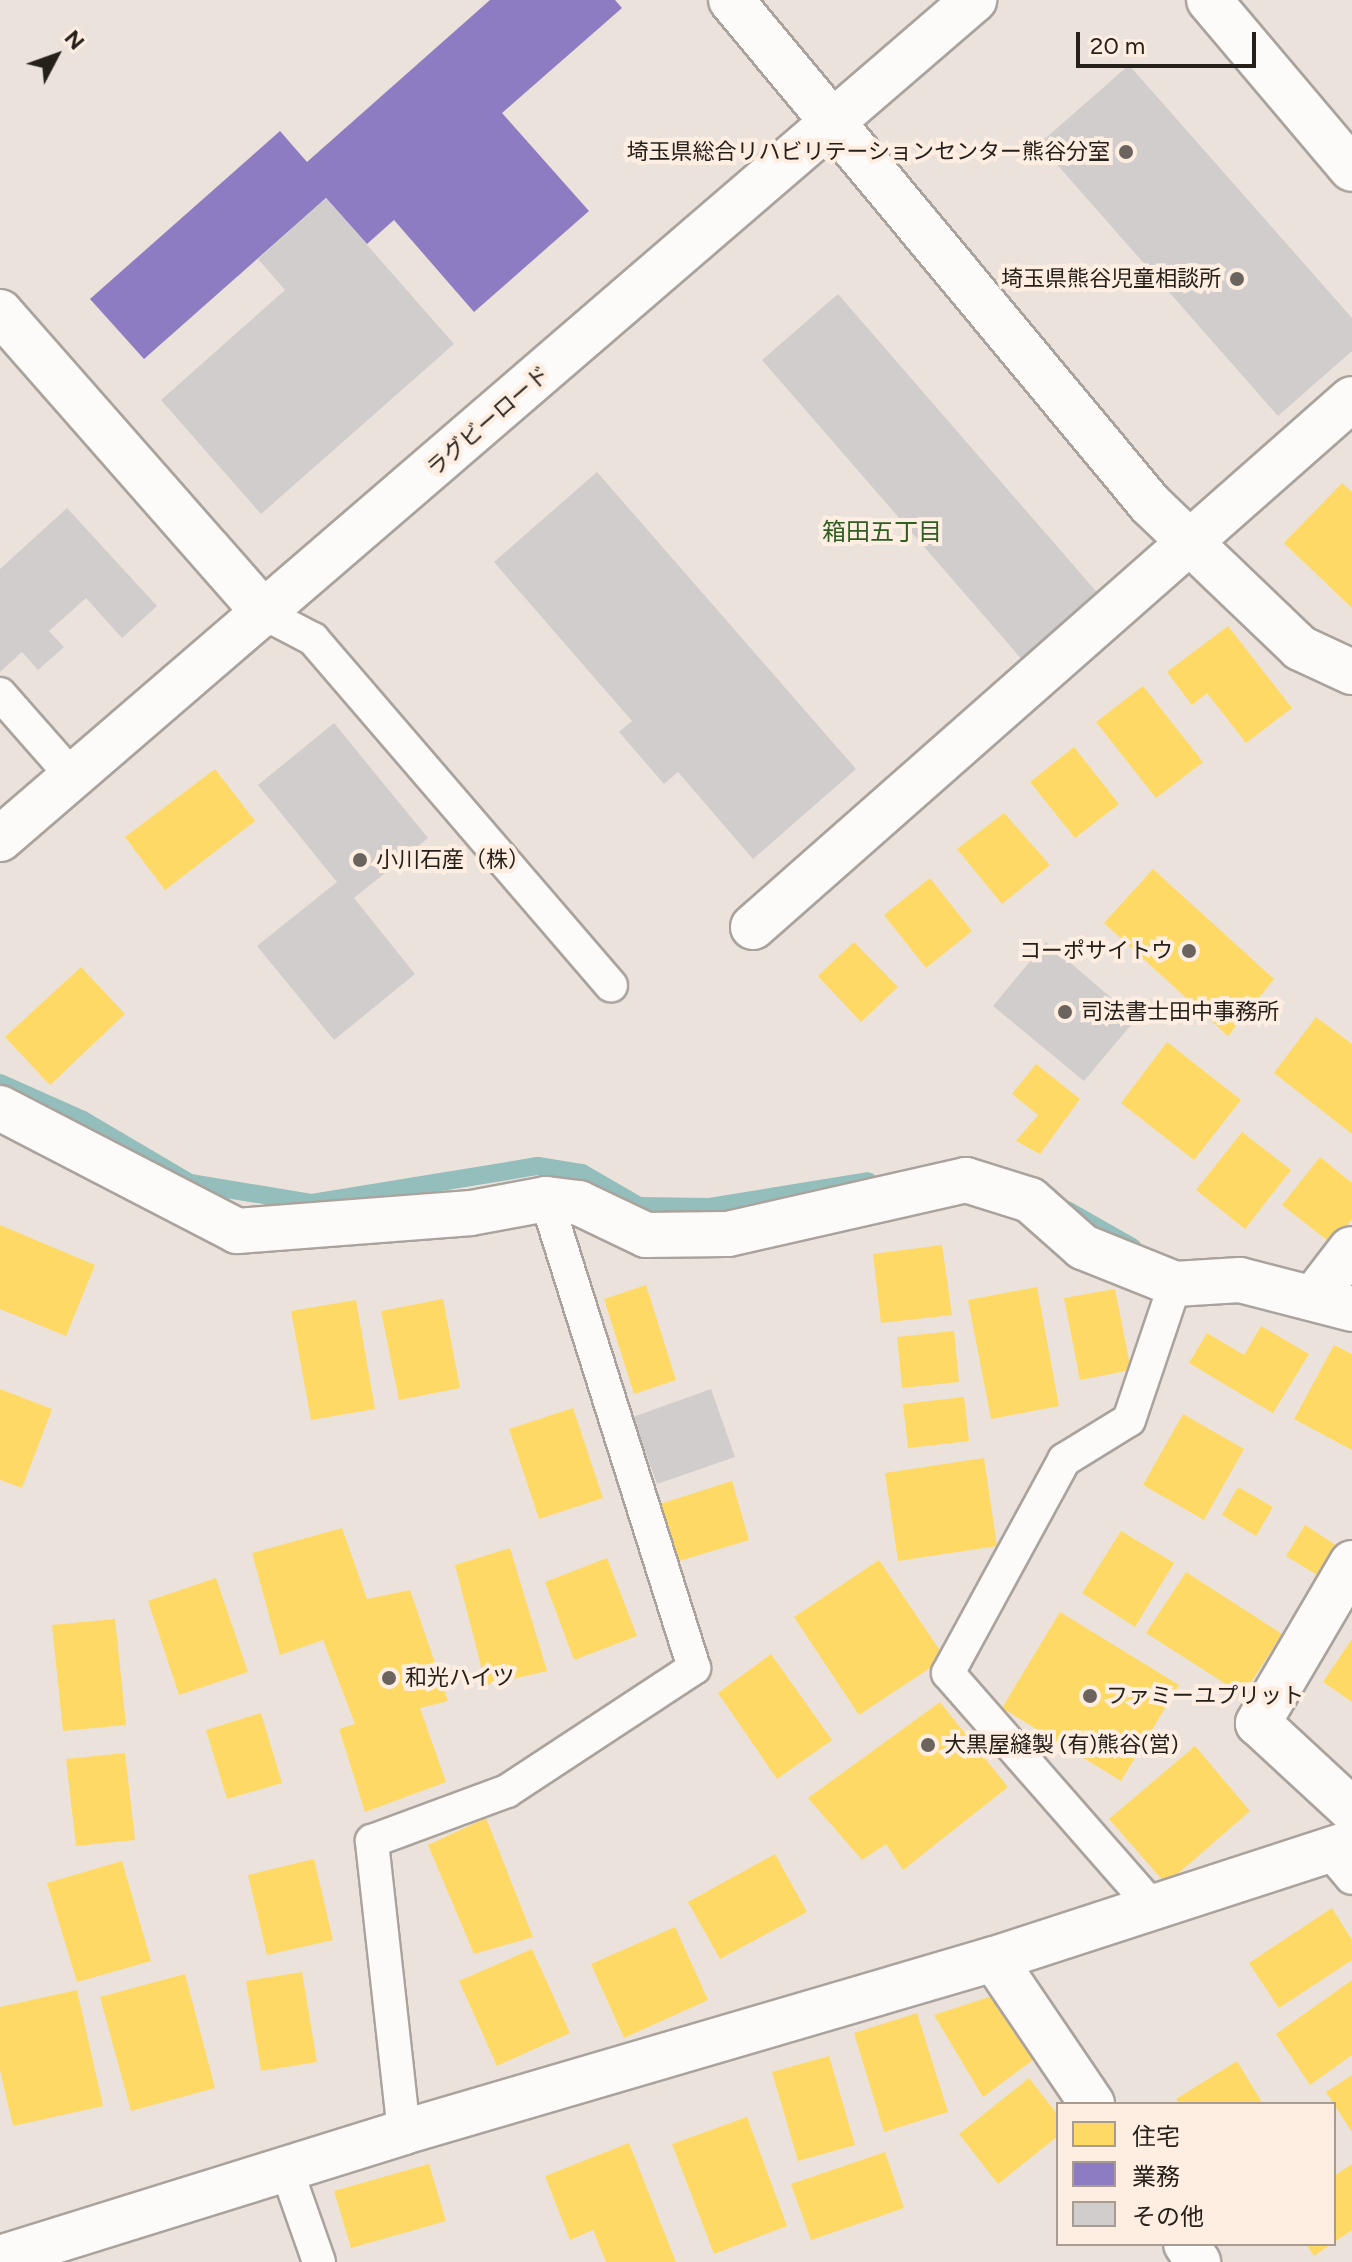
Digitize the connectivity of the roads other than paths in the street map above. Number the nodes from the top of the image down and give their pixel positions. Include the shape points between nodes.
1 (731, 0) edge
2 (974, 0) edge
3 (1209, 0) edge
4 (834, 122) junction
5 (1352, 169) edge
6 (0, 312) edge
7 (1352, 399) edge
8 (1187, 540) junction
9 (265, 614) junction
10 (1352, 672) edge
11 (0, 694) edge
12 (72, 776) junction
13 (0, 839) edge
14 (753, 927) dead end
15 (611, 986) dead end
16 (1, 1112) edge
17 (546, 1199) junction
18 (1352, 1249) edge
19 (1175, 1284) junction
20 (1329, 1299) edge
21 (1352, 1563) edge
22 (1352, 1810) edge
23 (1344, 1857) edge
24 (1151, 1905) junction
25 (994, 1959) junction
26 (1091, 2102) edge
27 (404, 2132) junction
28 (287, 2171) junction
29 (0, 2258) edge
30 (319, 2262) edge

1 - 4 street
2 - 4 street, ラグビーロード
3 - 5 street
4 - 8 street via 1150,504
4 - 9 street, ラグビーロード
6 - 9 street
7 - 8 street
8 - 10 street via 1300,648
8 - 14 street
9 - 12 street, ラグビーロード
9 - 15 lane via 313,639
11 - 12 lane
12 - 13 street, ラグビーロード
16 - 17 street via 237,1231 471,1213
17 - 19 street via 579,1203 646,1235 728,1234 966,1180 1030,1200 1083,1247
17 - 27 lane via 694,1668 507,1791 372,1841
18 - 20 street
19 - 20 street via 1240,1280
19 - 24 lane via 1129,1420 1064,1460 948,1673
21 - 22 street via 1258,1723
23 - 24 street
24 - 25 street
25 - 26 street
25 - 27 street
27 - 28 street
28 - 29 street
28 - 30 lane

